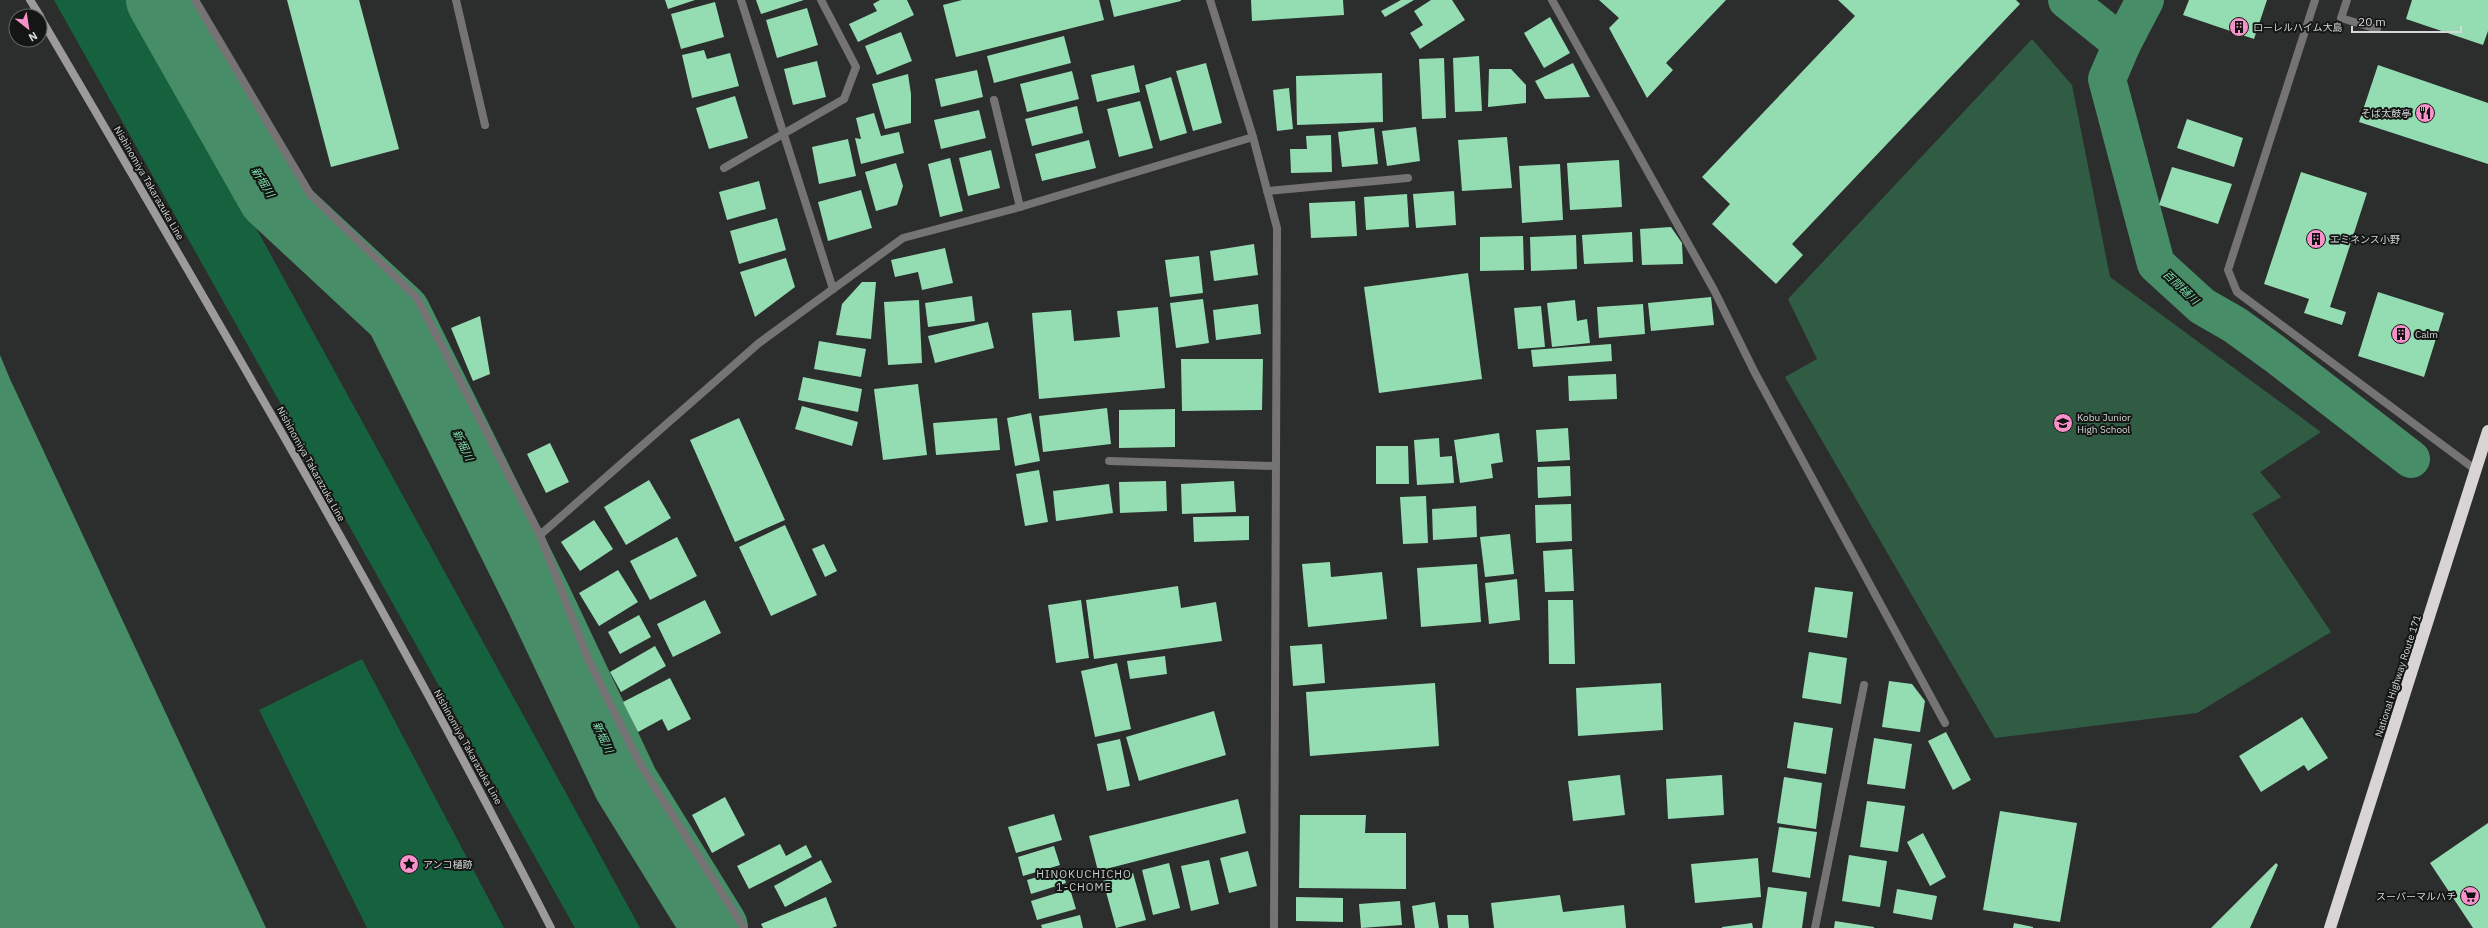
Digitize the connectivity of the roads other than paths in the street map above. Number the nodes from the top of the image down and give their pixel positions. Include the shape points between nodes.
1 (195, 0) edge
2 (456, 0) edge
3 (741, 0) edge
4 (821, 0) edge
5 (1210, 0) edge
6 (1552, 0) edge
7 (2315, 0) edge
8 (2347, 0) edge
9 (2377, 29) dead end
10 (48, 30) edge
11 (994, 100) dead end
12 (485, 125) dead end
13 (784, 135) junction
14 (1253, 137) junction
15 (724, 168) dead end
16 (1408, 178) dead end
17 (1267, 190) junction
18 (1020, 207) junction
19 (833, 289) junction
20 (2488, 431) edge
21 (1109, 461) dead end
22 (1274, 466) junction
23 (2476, 470) junction
24 (540, 535) junction
25 (1864, 685) dead end
26 (1945, 723) dead end
27 (551, 928) edge
28 (744, 928) edge
29 (1274, 928) edge
30 (1815, 928) edge
31 (2330, 928) edge

1 - 24 street via 310,194 417,298
2 - 12 street
3 - 13 street
4 - 13 street via 856,67 844,99
5 - 14 street
6 - 26 street via 1714,290 1755,373
7 - 23 street via 2228,270 2237,292
8 - 9 street via 2341,18
10 - 27 main road, Nishinomiya Takarazuka Line via 242,362 476,782
11 - 18 street
13 - 15 street
13 - 19 street
14 - 17 street
14 - 18 street
16 - 17 street
17 - 22 street via 1277,228
18 - 19 street via 903,238
19 - 24 street via 759,343
20 - 23 highway, National Highway Route 171
21 - 22 street
22 - 29 street
23 - 31 highway, National Highway Route 171
24 - 28 street via 589,660 640,764
25 - 30 street

